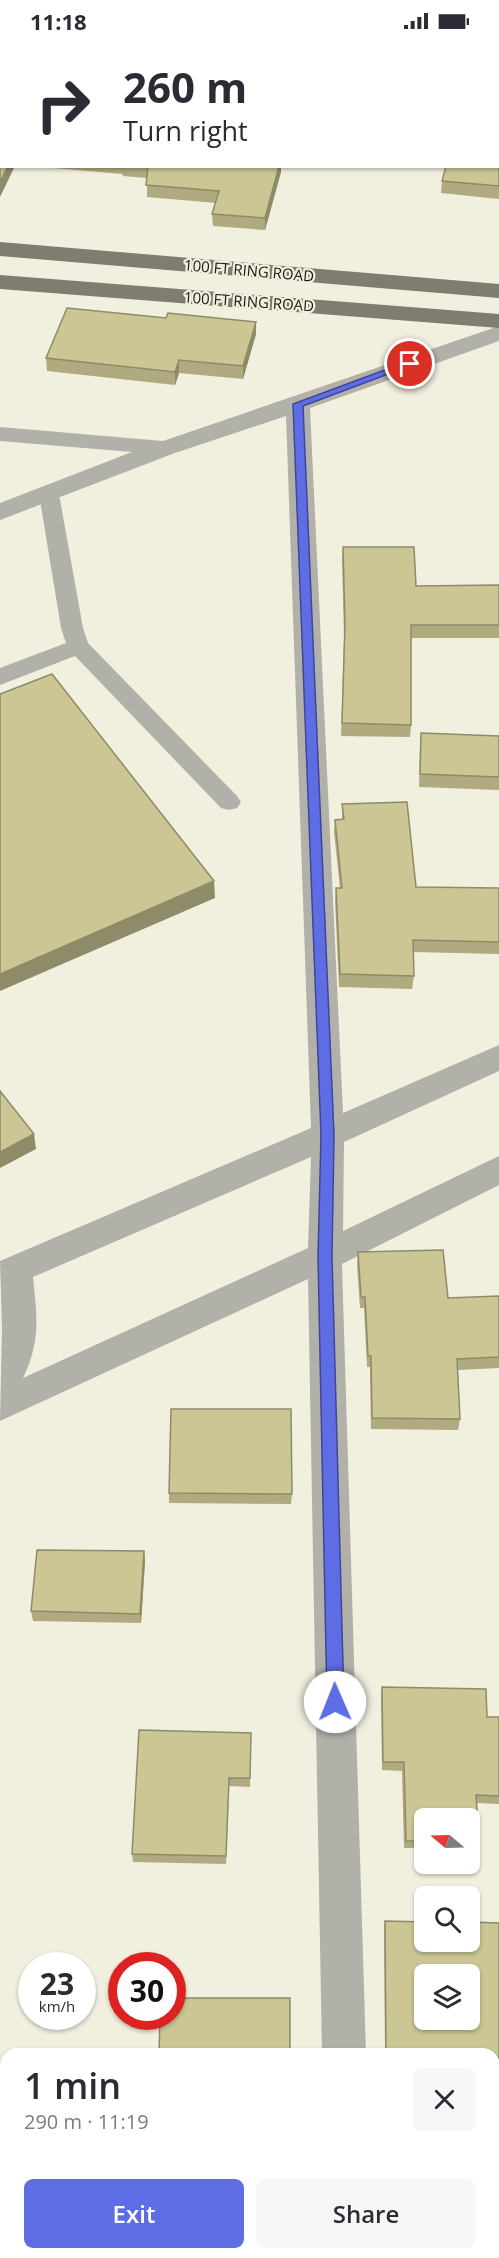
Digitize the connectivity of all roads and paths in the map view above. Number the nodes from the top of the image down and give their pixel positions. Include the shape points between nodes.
1 (0, 249) edge
2 (0, 282) edge
3 (499, 291) edge
4 (499, 321) edge
5 (499, 333) edge
6 (298, 404) junction
7 (0, 434) edge
8 (69, 440) junction
9 (166, 448) junction
10 (106, 472) junction
11 (49, 494) junction
12 (0, 512) edge
13 (78, 646) junction
14 (0, 677) edge
15 (229, 802) dead end
16 (499, 1057) edge
17 (328, 1135) junction
18 (499, 1170) edge
19 (325, 1256) junction
20 (7, 1273) edge
21 (0, 1379) edge
22 (0, 1405) edge
23 (344, 2048) edge

1 - 3 main road, 100 FT RING ROAD
2 - 4 main road, 100 FT RING ROAD
5 - 6 street
6 - 9 street
6 - 17 street
7 - 8 street
8 - 9 street
8 - 10 street
9 - 10 street
10 - 11 street
11 - 12 street
11 - 13 lane
13 - 14 lane
13 - 15 lane
16 - 17 street
17 - 19 street
17 - 20 street
18 - 19 street
19 - 22 street
19 - 23 street
20 - 21 street via 19,1346 14,1362

